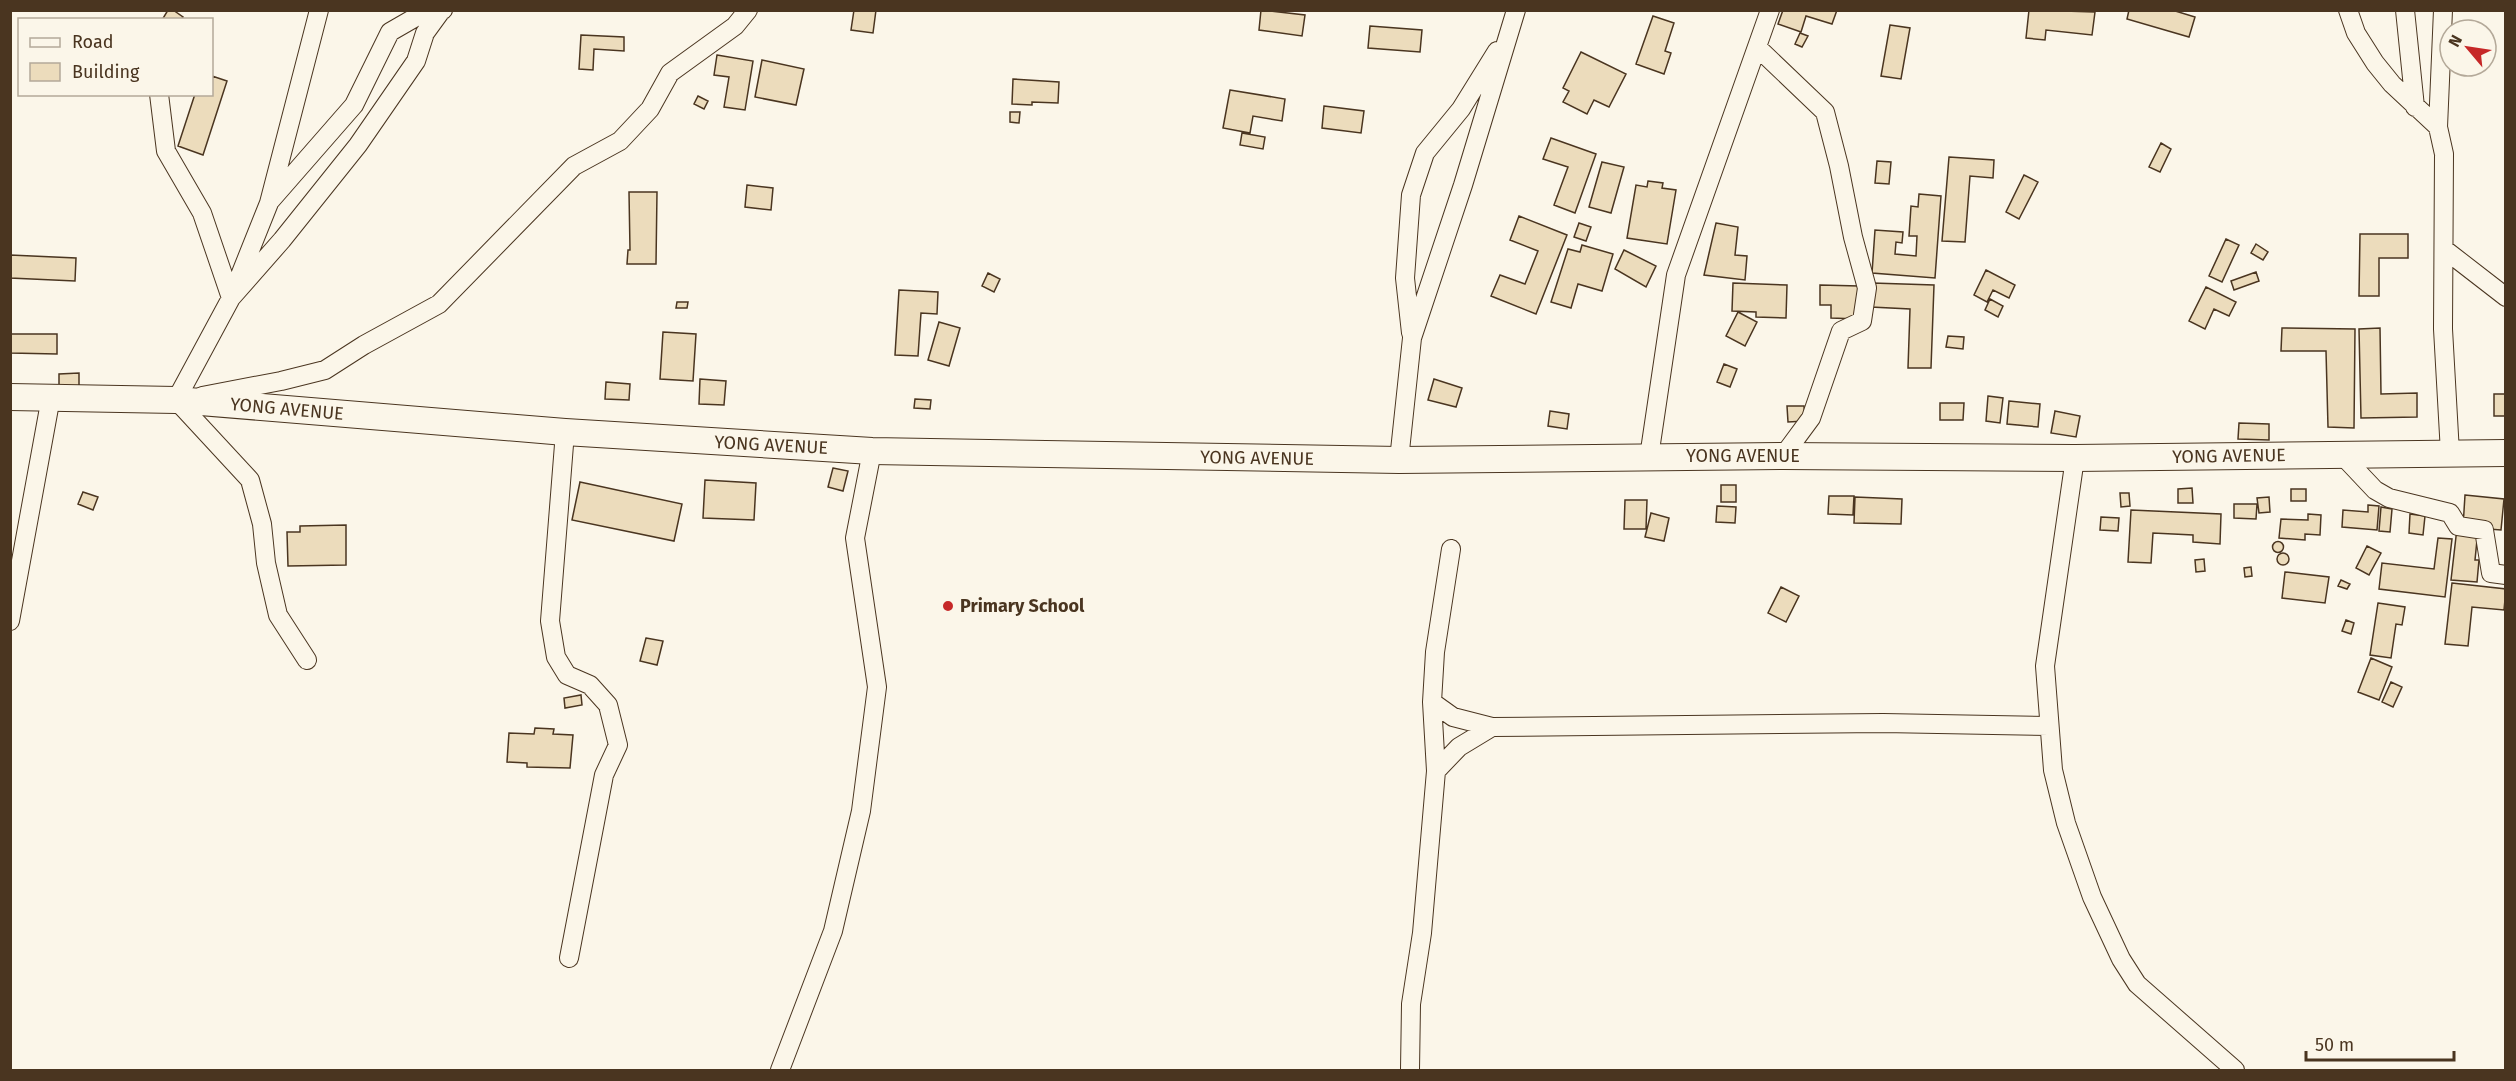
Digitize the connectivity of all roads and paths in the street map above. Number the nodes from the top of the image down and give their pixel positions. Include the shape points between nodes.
1 (319, 10) edge
2 (748, 10) edge
3 (1516, 10) edge
4 (1770, 10) edge
5 (2348, 10) edge
6 (2405, 10) edge
7 (442, 11) edge
8 (2441, 11) edge
9 (1510, 29) junction
10 (1758, 48) junction
11 (159, 96) edge
12 (2415, 107) junction
13 (2438, 127) junction
14 (268, 203) junction
15 (2444, 249) junction
16 (2505, 297) edge
17 (231, 298) junction
18 (1412, 338) junction
19 (10, 398) edge
20 (51, 398) junction
21 (176, 400) junction
22 (566, 432) junction
23 (872, 451) junction
24 (2450, 453) junction
25 (2505, 453) edge
26 (2342, 454) junction
27 (1783, 456) junction
28 (1649, 457) junction
29 (2075, 458) junction
30 (1399, 460) junction
31 (1451, 549) dead end
32 (2505, 574) edge
33 (10, 621) edge
34 (307, 660) dead end
35 (1432, 702) junction
36 (2049, 726) junction
37 (1492, 727) junction
38 (1436, 771) junction
39 (569, 958) dead end
40 (780, 1071) edge
41 (1410, 1071) edge
42 (2235, 1071) edge

1 - 14 street
2 - 21 street via 735,26 670,73 650,109 620,141 574,166 439,304 325,370
3 - 9 street
4 - 10 street
5 - 12 street via 2356,33 2375,63
6 - 12 street
7 - 14 street via 416,17 390,32 354,105
7 - 17 street via 425,33 416,61 358,145
8 - 13 street
9 - 18 street
9 - 18 street via 1461,109 1425,153 1411,195 1405,278
10 - 27 street via 1825,112 1867,288 1862,321 1841,331 1810,418
10 - 28 street via 1676,275
11 - 17 street via 166,151 202,213
12 - 13 street
13 - 15 street via 2444,154
14 - 17 street
15 - 16 street
15 - 24 street via 2443,329
17 - 21 street
18 - 30 street
19 - 20 street, YONG AVENUE
20 - 21 street, YONG AVENUE
20 - 33 street
21 - 22 street, YONG AVENUE
21 - 34 street via 250,480 278,615
22 - 23 street, YONG AVENUE
22 - 39 street via 550,621 556,657 567,675 590,685 608,705 618,745 604,776
23 - 30 street, YONG AVENUE
23 - 40 street via 855,538 877,687 861,811 833,931
24 - 25 street, YONG AVENUE
24 - 26 street, YONG AVENUE
26 - 29 street, YONG AVENUE
26 - 32 street via 2375,490 2389,498 2450,513 2458,526 2484,530 2491,573
27 - 28 street, YONG AVENUE
27 - 29 street, YONG AVENUE
28 - 30 street, YONG AVENUE
29 - 36 street via 2045,666
31 - 35 street via 1435,652
35 - 37 street via 1453,717
35 - 38 street
36 - 37 street via 1883,723
36 - 42 street via 2053,770 2066,824 2092,897 2121,959 2137,984
37 - 38 street via 1459,747
38 - 41 street via 1422,933 1411,1004

